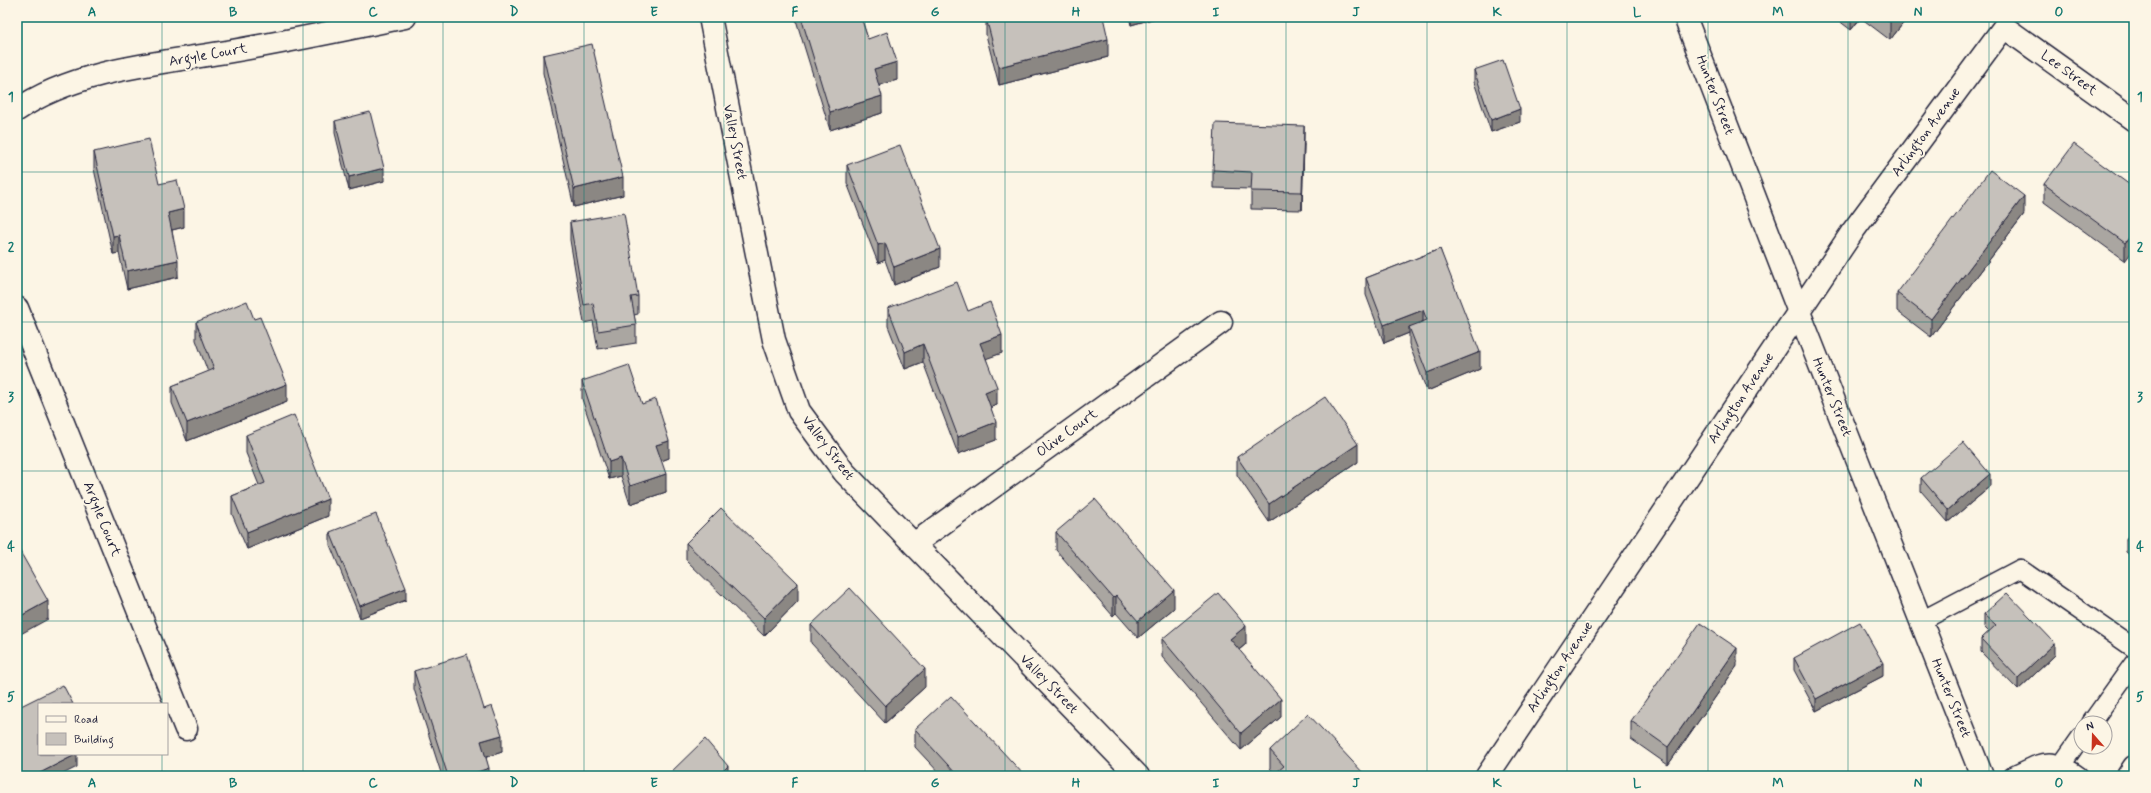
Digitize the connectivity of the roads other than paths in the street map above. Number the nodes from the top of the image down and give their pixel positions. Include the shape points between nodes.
1 (405, 17) edge
2 (710, 17) edge
3 (1685, 17) edge
4 (2004, 27) joint
5 (17, 110) edge
6 (2134, 120) edge
7 (17, 308) edge
8 (1798, 312) junction
9 (1221, 322) dead end
10 (914, 544) junction
11 (1921, 621) junction
12 (2134, 648) edge
13 (2134, 663) edge
14 (2097, 715) edge
15 (186, 729) dead end
16 (2073, 748) edge
17 (2062, 764) junction
18 (2134, 767) edge
19 (1138, 776) edge
20 (1488, 776) edge
21 (1982, 776) edge
22 (2013, 776) edge
23 (2079, 776) edge
24 (2128, 776) edge

1 - 5 street, Argyle Court via 293,40 130,68 70,82
2 - 10 street, Valley Street via 774,340 799,411 844,472
3 - 8 street, Hunter Street
4 - 6 street, Lee Street
4 - 8 street, Arlington Avenue via 1853,231
7 - 15 street, Argyle Court
8 - 11 street, Hunter Street
8 - 20 street, Arlington Avenue
9 - 10 street, Olive Court
10 - 19 street, Valley Street
11 - 12 lane via 2020,569
11 - 21 street, Hunter Street
13 - 14 lane
16 - 17 lane
17 - 22 lane via 2043,762
17 - 23 lane
18 - 24 street

